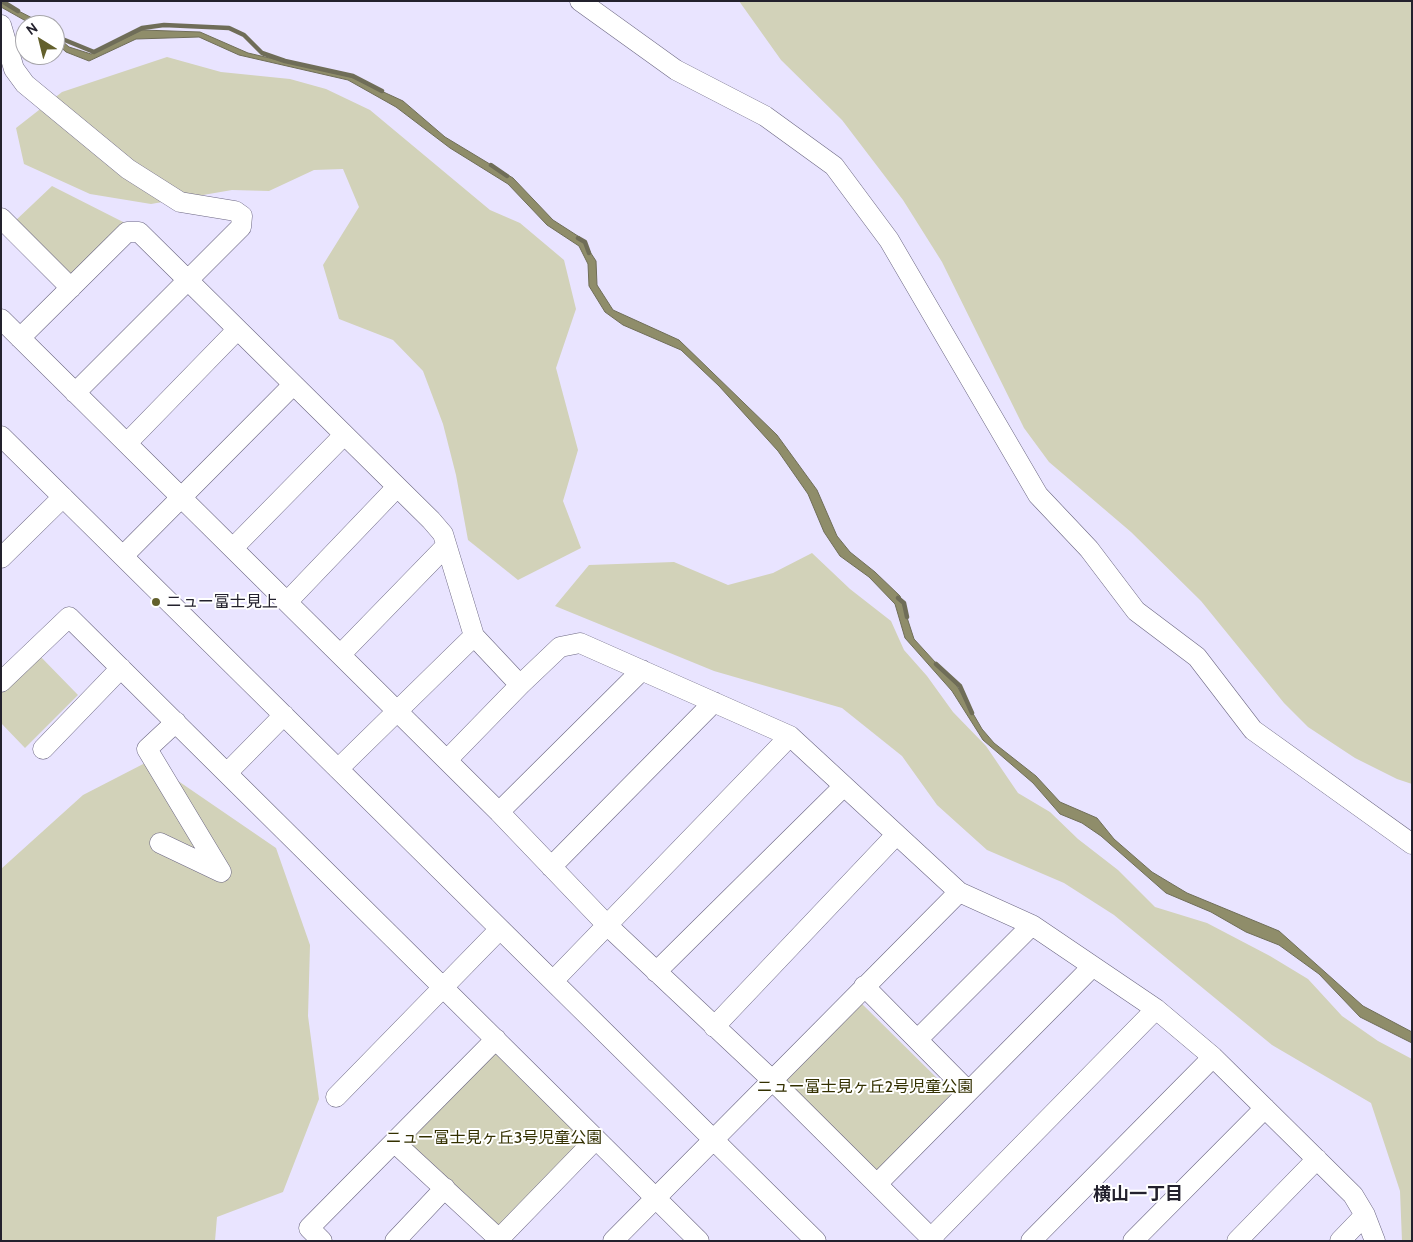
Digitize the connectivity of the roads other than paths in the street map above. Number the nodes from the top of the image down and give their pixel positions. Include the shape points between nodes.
1 (580, 1) edge
2 (1, 25) edge
3 (1, 218) edge
4 (187, 281) junction
5 (71, 288) junction
6 (1, 319) edge
7 (237, 330) junction
8 (20, 338) junction
9 (292, 385) junction
10 (75, 393) junction
11 (344, 435) junction
12 (1, 436) edge
13 (126, 443) junction
14 (397, 487) junction
15 (63, 497) junction
16 (181, 497) junction
17 (446, 546) junction
18 (233, 548) junction
19 (123, 556) junction
20 (1, 558) edge
21 (287, 602) junction
22 (474, 636) junction
23 (340, 654) junction
24 (121, 668) junction
25 (642, 670) junction
26 (1, 682) edge
27 (520, 684) junction
28 (714, 702) junction
29 (397, 710) junction
30 (284, 715) junction
31 (176, 722) junction
32 (790, 736) junction
33 (43, 750) dead end
34 (447, 760) junction
35 (338, 769) junction
36 (227, 773) junction
37 (844, 786) junction
38 (499, 812) junction
39 (896, 835) junction
40 (160, 843) dead end
41 (1412, 844) edge
42 (551, 867) junction
43 (960, 892) junction
44 (1032, 925) junction
45 (608, 926) junction
46 (500, 929) junction
47 (1092, 967) junction
48 (656, 972) junction
49 (553, 981) junction
50 (864, 986) junction
51 (442, 987) junction
52 (1156, 1009) junction
53 (714, 1027) junction
54 (496, 1039) junction
55 (918, 1039) junction
56 (1213, 1057) junction
57 (772, 1080) junction
58 (968, 1091) junction
59 (336, 1096) dead end
60 (1265, 1108) junction
61 (596, 1139) junction
62 (714, 1140) junction
63 (394, 1142) junction
64 (1317, 1160) junction
65 (877, 1184) junction
66 (445, 1188) junction
67 (656, 1197) junction
68 (1366, 1215) junction
69 (309, 1236) edge
70 (933, 1239) edge
71 (498, 1240) edge
72 (395, 1241) edge
73 (613, 1241) edge
74 (700, 1241) edge
75 (816, 1241) edge
76 (1031, 1241) edge
77 (1133, 1241) edge
78 (1237, 1241) edge
79 (1340, 1241) edge
80 (1375, 1241) edge

1 - 41 street via 676,70 765,116 834,166 889,240 1038,495 1089,548 1136,611 1197,657 1253,730
2 - 4 street via 14,69 25,84 128,169 180,202 235,211 242,216 242,227
3 - 5 street
4 - 5 street via 139,232 127,232
4 - 7 street
4 - 10 street
5 - 8 street
6 - 8 street
7 - 9 street
7 - 13 street
8 - 10 street
9 - 11 street
9 - 16 street
10 - 13 street
11 - 14 street
11 - 18 street
12 - 15 street
13 - 16 street
14 - 17 street via 443,534
14 - 21 street
15 - 19 street
15 - 20 street
16 - 18 street
16 - 19 street
17 - 22 street
17 - 23 street
18 - 21 street
19 - 30 street
21 - 23 street
22 - 27 street
22 - 29 street
23 - 29 street
24 - 26 street via 69,616
24 - 31 street
24 - 33 street
25 - 27 street via 580,642 560,647
25 - 28 street
25 - 38 street
27 - 34 street
28 - 32 street
28 - 42 street
29 - 34 street
29 - 35 street
30 - 35 street
30 - 36 street
31 - 36 street
31 - 40 street via 147,749 221,872
32 - 37 street
32 - 45 street
34 - 38 street
35 - 46 street
36 - 51 street
37 - 39 street
37 - 48 street
38 - 42 street
39 - 43 street
39 - 53 street
42 - 45 street
43 - 44 street
43 - 50 street
44 - 47 street
44 - 55 street
45 - 48 street
45 - 49 street
46 - 49 street
46 - 51 street
47 - 52 street
47 - 58 street
48 - 53 street
49 - 62 street
50 - 55 street
50 - 57 street
51 - 54 street
51 - 59 street
52 - 56 street
52 - 70 street
53 - 57 street
54 - 61 street
54 - 63 street
55 - 58 street
56 - 60 street
56 - 76 street
57 - 62 street
57 - 65 street
58 - 65 street
60 - 64 street
60 - 77 street
61 - 67 street
61 - 71 street
62 - 67 street
62 - 75 street
63 - 66 street
63 - 69 street
64 - 68 street via 1353,1195
64 - 78 street
65 - 70 street
66 - 71 street
66 - 72 street
67 - 73 street
67 - 74 street
68 - 79 street
68 - 80 street

